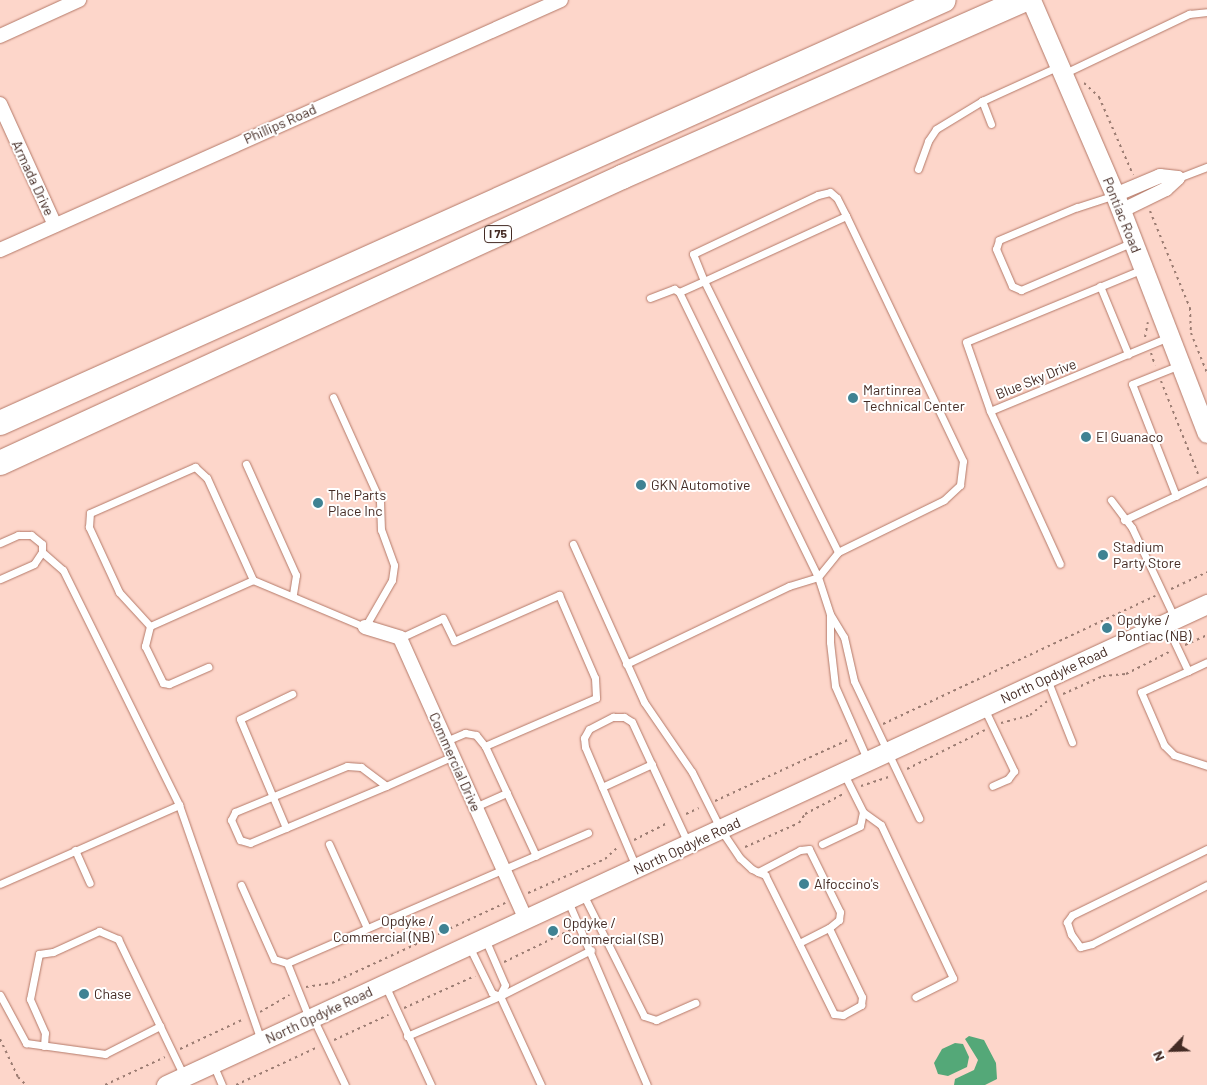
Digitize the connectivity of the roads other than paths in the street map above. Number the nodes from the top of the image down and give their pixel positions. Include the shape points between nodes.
1 (79, 0) edge
2 (561, 0) edge
3 (944, 0) edge
4 (1023, 0) edge
5 (1031, 0) edge
6 (1207, 12) edge
7 (0, 36) edge
8 (1061, 70) junction
9 (982, 101) junction
10 (0, 104) edge
11 (991, 124) dead end
12 (1207, 167) edge
13 (918, 169) dead end
14 (1178, 178) joint
15 (1118, 203) junction
16 (846, 216) junction
17 (55, 225) junction
18 (1133, 242) junction
19 (0, 250) edge
20 (1144, 269) junction
21 (704, 281) junction
22 (1100, 286) junction
23 (679, 292) junction
24 (650, 298) dead end
25 (1170, 337) junction
26 (1128, 354) junction
27 (1181, 365) junction
28 (333, 397) dead end
29 (990, 411) junction
30 (0, 423) edge
31 (1206, 429) edge
32 (0, 464) edge
33 (246, 464) dead end
34 (1207, 481) edge
35 (1176, 496) junction
36 (1111, 500) dead end
37 (1124, 520) junction
38 (0, 543) edge
39 (572, 544) dead end
40 (42, 552) junction
41 (838, 552) junction
42 (1060, 564) dead end
43 (818, 576) junction
44 (0, 579) edge
45 (254, 580) junction
46 (293, 595) junction
47 (1207, 604) edge
48 (830, 614) junction
49 (1170, 621) junction
50 (150, 626) junction
51 (365, 626) junction
52 (400, 638) junction
53 (1207, 662) edge
54 (626, 664) junction
55 (208, 667) dead end
56 (1188, 671) junction
57 (1047, 679) junction
58 (292, 694) dead end
59 (984, 708) junction
60 (446, 741) junction
61 (1072, 742) dead end
62 (485, 746) junction
63 (890, 752) junction
64 (453, 756) junction
65 (868, 762) junction
66 (652, 764) junction
67 (1207, 766) edge
68 (847, 781) junction
69 (386, 786) junction
70 (992, 786) dead end
71 (602, 787) junction
72 (507, 793) junction
73 (272, 798) junction
74 (179, 805) junction
75 (475, 807) junction
76 (863, 812) junction
77 (919, 818) dead end
78 (286, 828) junction
79 (721, 830) junction
80 (588, 833) dead end
81 (329, 844) dead end
82 (822, 844) dead end
83 (689, 845) junction
84 (1207, 849) edge
85 (75, 850) junction
86 (536, 856) junction
87 (637, 869) junction
88 (504, 871) junction
89 (758, 872) junction
90 (90, 883) dead end
91 (0, 884) edge
92 (241, 885) dead end
93 (1207, 885) edge
94 (576, 897) junction
95 (526, 920) junction
96 (367, 928) junction
97 (829, 928) junction
98 (477, 942) junction
99 (798, 943) junction
100 (591, 950) junction
101 (287, 963) junction
102 (385, 985) junction
103 (0, 996) edge
104 (500, 996) junction
105 (915, 997) dead end
106 (695, 1003) dead end
107 (311, 1018) junction
108 (160, 1026) junction
109 (407, 1036) junction
110 (261, 1041) junction
111 (44, 1046) junction
112 (213, 1064) junction
113 (184, 1077) junction
114 (166, 1085) edge
115 (222, 1085) edge
116 (345, 1085) edge
117 (431, 1085) edge
118 (541, 1085) edge
119 (647, 1085) edge

1 - 7 street
2 - 17 street, Phillips Road
3 - 30 highway, I 75
4 - 32 highway, I 75 via 622,177
5 - 8 main road, Pontiac Road
6 - 8 lane via 1189,14
8 - 9 lane
8 - 15 main road, Pontiac Road
9 - 11 lane
9 - 13 lane via 936,129 928,140
10 - 17 street, Armada Drive
12 - 14 lane
14 - 15 street via 1166,189
15 - 18 main road, Pontiac Road
15 - 18 lane via 1077,207 999,240 996,249 1012,286 1021,290
16 - 21 lane
16 - 21 lane via 830,192 809,198 697,250 693,254 694,259
16 - 41 lane via 963,461 960,485 944,500
17 - 19 street, Phillips Road
18 - 20 main road, Pontiac Road
20 - 22 lane, Blue Sky Drive
20 - 25 main road, Pontiac Road
21 - 23 lane
21 - 41 lane
22 - 26 lane
22 - 29 lane, Blue Sky Drive via 966,342
23 - 24 lane via 674,289
23 - 43 lane
25 - 26 lane, Blue Sky Drive
25 - 27 main road, Pontiac Road
26 - 29 lane, Blue Sky Drive
27 - 31 main road, Pontiac Road
27 - 35 lane via 1132,384
28 - 51 lane via 380,501 381,530 394,565 392,580
29 - 42 lane
33 - 46 lane via 296,575
34 - 35 lane
35 - 37 lane
36 - 37 lane
37 - 49 lane via 1132,528 1162,593
38 - 40 lane via 18,535 32,535 42,544
39 - 54 lane
40 - 44 lane via 34,564
40 - 74 lane via 63,570
41 - 43 lane
43 - 48 lane
43 - 54 lane via 789,586
45 - 46 lane
45 - 50 lane
45 - 50 lane via 207,478 195,467 90,513 89,528 119,592
46 - 51 lane
47 - 49 main road, North Opdyke Road
48 - 63 lane via 844,637 854,681
48 - 65 lane via 835,686
49 - 56 lane via 1177,648
49 - 57 main road, North Opdyke Road
50 - 55 lane via 145,646 163,683 170,684
51 - 52 street
52 - 60 street, Commercial Drive
52 - 62 lane via 443,618 454,641 559,595 595,678 596,698
53 - 56 lane
54 - 79 lane via 644,702 687,764
56 - 67 lane via 1141,692 1164,745 1174,755
57 - 59 main road, North Opdyke Road
57 - 61 lane
58 - 73 lane via 240,719
59 - 63 main road, North Opdyke Road
59 - 70 lane via 1014,772 1008,779
60 - 62 lane via 465,733 476,735
60 - 64 street, Commercial Drive
62 - 72 lane
63 - 65 main road, North Opdyke Road
63 - 77 lane
64 - 69 lane
64 - 75 street, Commercial Drive
65 - 68 main road, North Opdyke Road
66 - 71 lane
66 - 71 lane via 632,722 624,717 614,717 590,729 584,738
66 - 83 lane
68 - 76 lane
68 - 79 main road, North Opdyke Road
69 - 73 lane via 354,765
69 - 78 lane
71 - 87 lane
72 - 75 lane
72 - 86 lane
73 - 78 lane
73 - 78 lane via 235,812 231,820 237,833 244,844
74 - 85 lane
74 - 110 lane
75 - 88 street, Commercial Drive
76 - 82 lane via 860,826
76 - 105 lane via 881,825 954,978
79 - 83 main road, North Opdyke Road
79 - 89 lane via 736,851
80 - 86 lane
81 - 96 lane
83 - 87 main road, North Opdyke Road
84 - 93 lane via 1072,914 1067,922 1080,947
85 - 90 lane
85 - 91 lane
86 - 88 lane
87 - 94 main road, North Opdyke Road
88 - 95 street, Commercial Drive
88 - 96 lane
89 - 97 lane via 800,850 809,849 840,912 839,920
89 - 99 lane via 765,875
92 - 101 lane via 274,959
94 - 95 main road, North Opdyke Road
94 - 100 lane via 579,925
94 - 106 lane via 644,1016 656,1020
95 - 98 main road, North Opdyke Road
96 - 101 lane
97 - 99 lane
97 - 99 lane via 862,997 861,1005 843,1015 834,1014
98 - 102 main road, North Opdyke Road
98 - 104 lane via 482,972 492,992
98 - 104 lane via 497,966 505,985
100 - 104 lane
100 - 119 lane
101 - 107 lane
102 - 107 main road, North Opdyke Road
102 - 109 lane
103 - 111 lane via 26,1043
104 - 109 lane
104 - 118 lane
107 - 110 main road, North Opdyke Road
107 - 116 lane
108 - 111 lane via 105,1054
108 - 111 lane via 118,939 99,931 53,952 39,954 30,999 45,1033
108 - 113 lane
109 - 117 lane
110 - 112 main road, North Opdyke Road
112 - 113 main road, North Opdyke Road
112 - 115 lane
113 - 114 main road, North Opdyke Road

